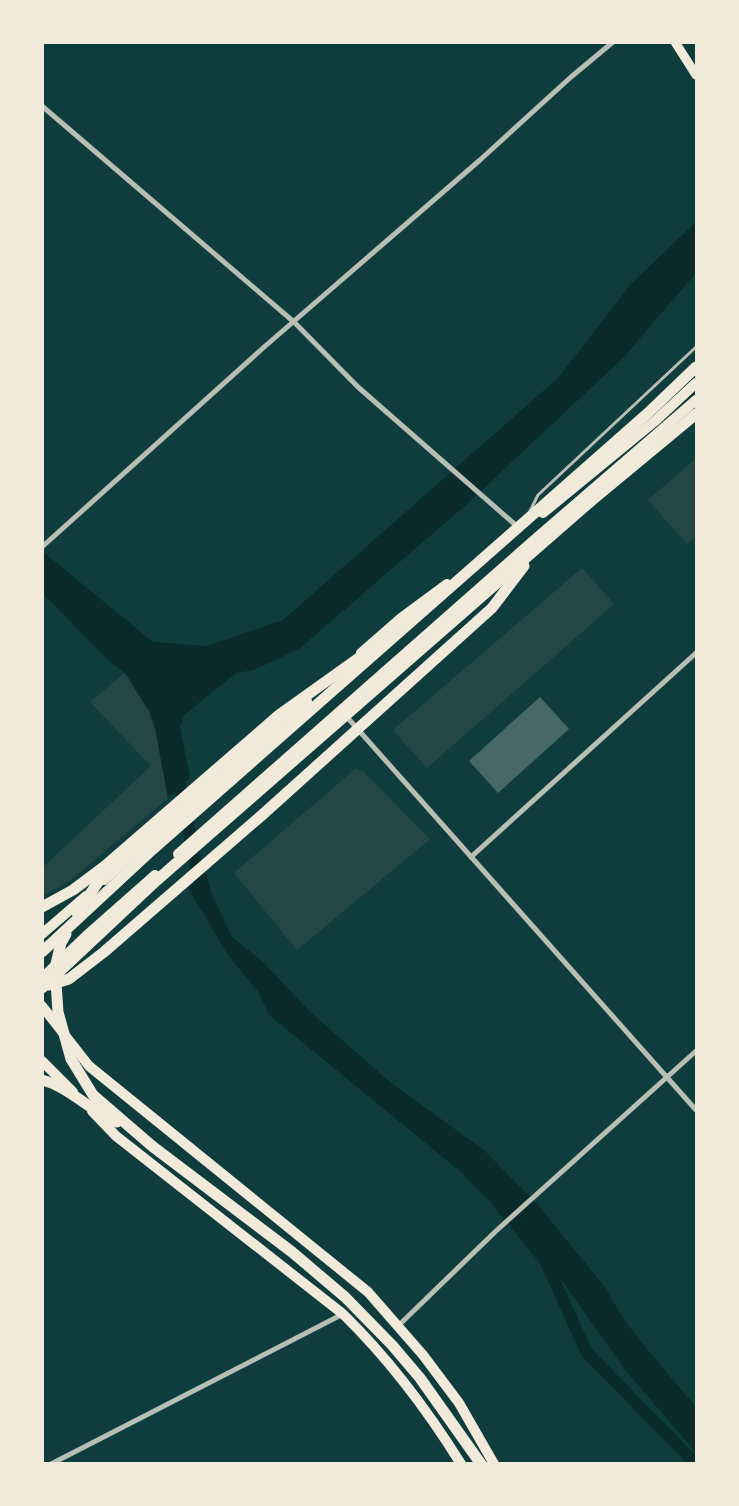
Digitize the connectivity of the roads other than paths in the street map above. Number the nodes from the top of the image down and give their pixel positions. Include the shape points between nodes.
1 (613, 42) edge
2 (675, 42) edge
3 (696, 75) edge
4 (42, 106) edge
5 (294, 322) junction
6 (696, 347) edge
7 (696, 367) edge
8 (696, 383) edge
9 (696, 400) edge
10 (696, 414) edge
11 (522, 530) junction
12 (42, 547) edge
13 (539, 547) junction
14 (418, 616) junction
15 (696, 653) edge
16 (341, 710) junction
17 (122, 852) junction
18 (471, 857) junction
19 (42, 907) edge
20 (42, 934) edge
21 (42, 952) edge
22 (42, 978) edge
23 (42, 988) edge
24 (42, 1006) edge
25 (696, 1051) edge
26 (42, 1061) edge
27 (667, 1077) junction
28 (42, 1080) edge
29 (696, 1110) edge
30 (128, 1127) junction
31 (344, 1314) junction
32 (398, 1326) junction
33 (51, 1464) edge
34 (462, 1464) edge
35 (481, 1464) edge
36 (494, 1464) edge

1 - 5 street
2 - 3 main road
4 - 5 street
5 - 11 street via 358,387
5 - 12 street
6 - 11 lane via 538,495
7 - 14 highway
8 - 11 main road via 654,422
9 - 16 main road
10 - 13 highway
11 - 20 main road via 401,618
13 - 23 highway via 156,881
13 - 23 highway via 492,608 261,816 69,980
14 - 17 highway via 279,715
14 - 21 highway via 153,849
15 - 18 street
16 - 18 street
16 - 22 main road
17 - 19 highway via 73,890
17 - 30 highway via 79,911 61,943 55,968 55,990 64,1038 83,1080 93,1095
18 - 27 street
24 - 32 main road via 89,1066 368,1292
25 - 27 street
26 - 31 main road via 116,1136
27 - 29 street
27 - 32 street via 496,1231
28 - 30 highway via 64,1090 101,1116
30 - 35 highway via 338,1291 420,1378
31 - 33 street
31 - 34 main road via 440,1429
32 - 36 main road via 459,1403

